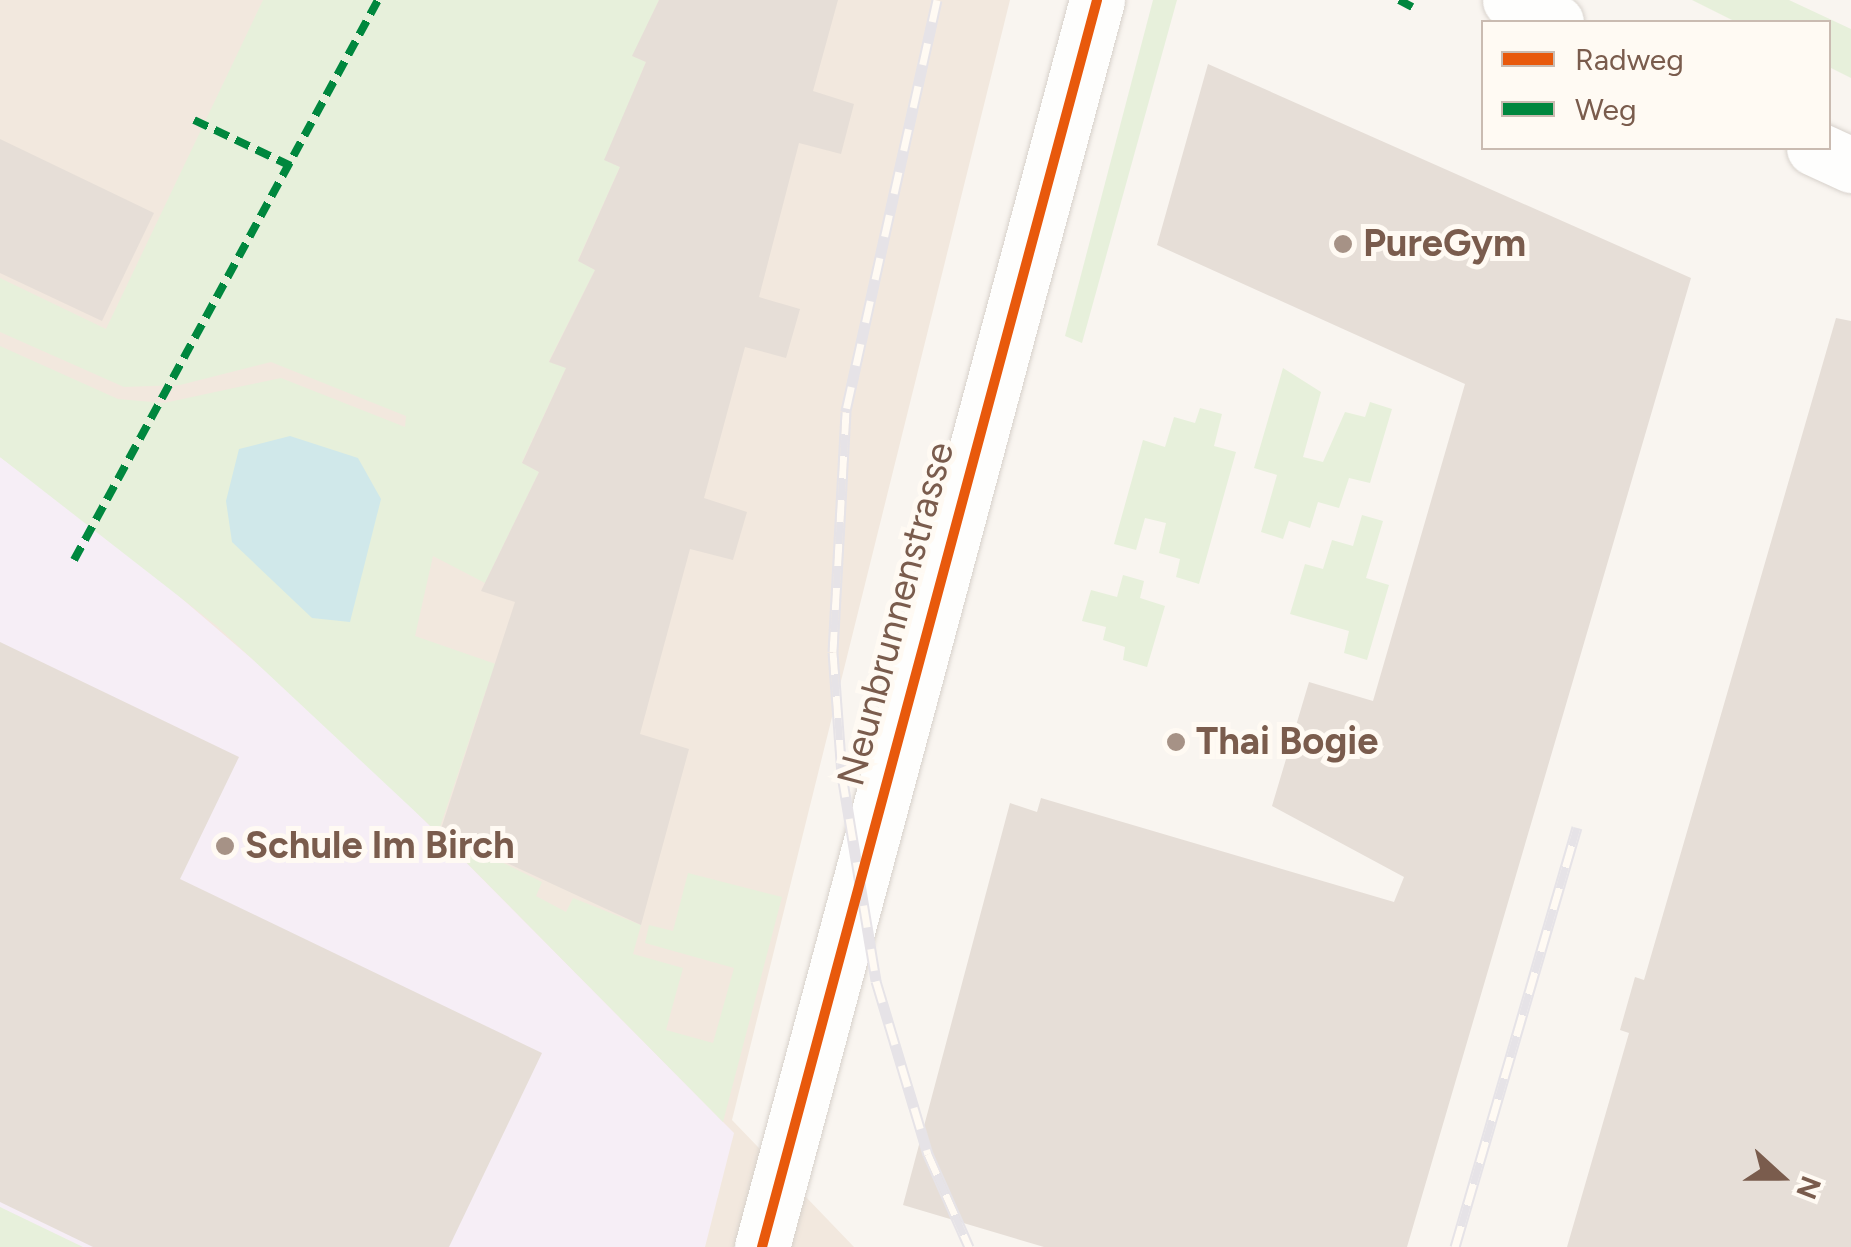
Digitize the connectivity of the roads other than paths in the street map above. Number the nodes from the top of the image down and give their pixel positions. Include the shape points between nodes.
1 (1097, 0) edge
2 (1510, 0) edge
3 (1552, 20) edge
4 (1818, 150) edge
5 (1851, 166) edge
6 (762, 1247) edge

1 - 6 street, Neunbrunnenstrasse
2 - 3 street
4 - 5 street

